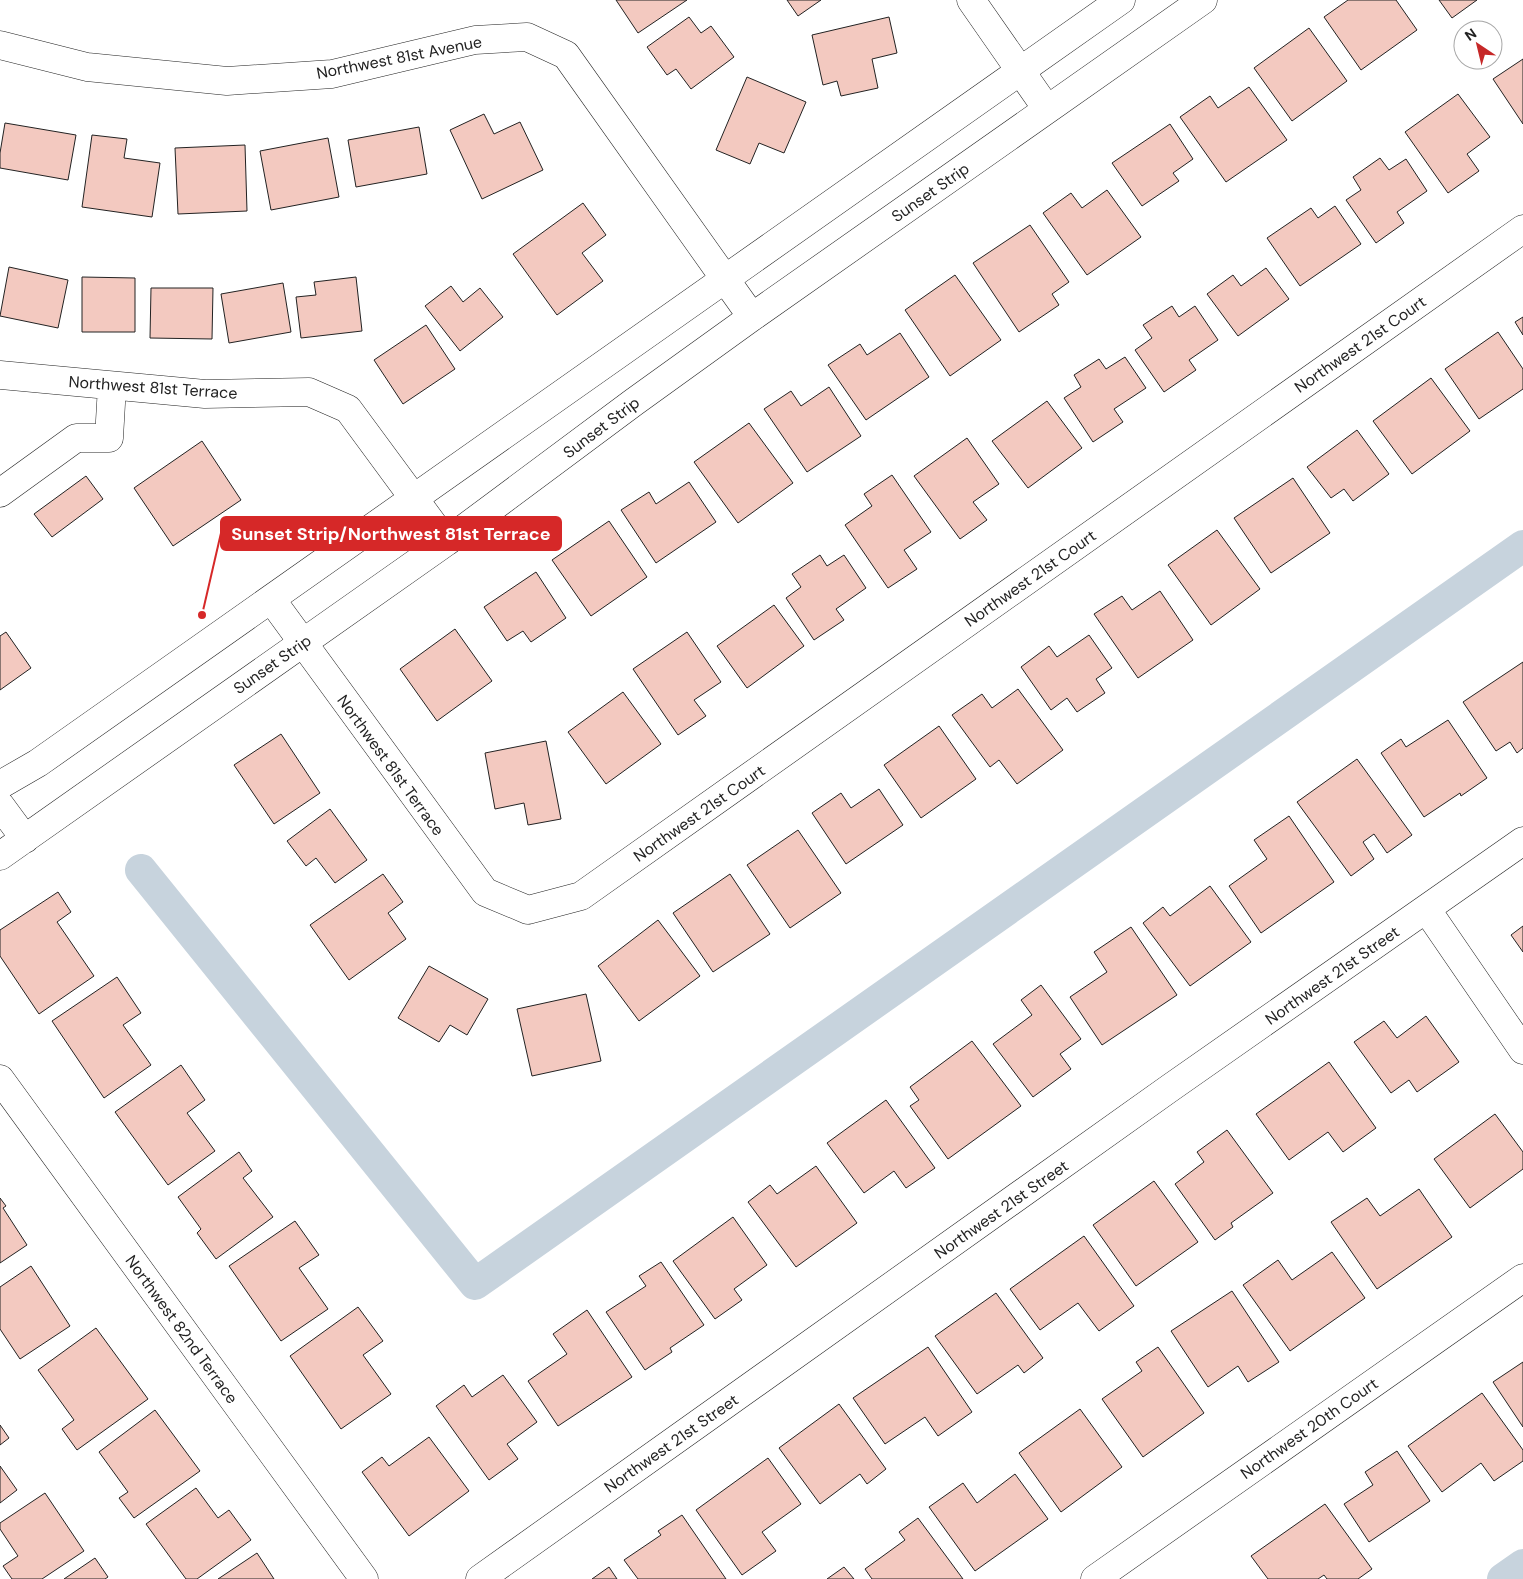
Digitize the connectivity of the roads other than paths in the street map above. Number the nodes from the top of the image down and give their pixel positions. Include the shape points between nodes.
1 (971, 0) edge
2 (1121, 0) edge
3 (1203, 0) edge
4 (0, 45) edge
5 (1020, 71) junction
6 (1047, 110) junction
7 (1523, 229) edge
8 (725, 279) junction
9 (752, 317) junction
10 (1, 381) edge
11 (112, 386) junction
12 (0, 493) edge
13 (414, 498) junction
14 (446, 542) junction
15 (271, 598) junction
16 (302, 643) junction
17 (0, 785) edge
18 (0, 805) edge
19 (25, 839) junction
20 (1523, 841) edge
21 (0, 856) edge
22 (528, 910) joint
23 (1427, 910) junction
24 (1523, 1050) edge
25 (0, 1079) edge
26 (1523, 1278) edge
27 (364, 1579) edge
28 (480, 1579) edge
29 (1095, 1579) edge

1 - 5 street
2 - 5 street
3 - 6 street, Sunset Strip
4 - 8 street, Northwest 81st Avenue via 87,67 227,81 332,74 475,40 527,37 566,55
5 - 6 street
5 - 8 street
6 - 9 street, Sunset Strip
7 - 22 street, Northwest 21st Court via 581,896
8 - 9 street, Northwest 81st Avenue
8 - 13 street
9 - 14 street, Sunset Strip
10 - 11 street, Northwest 81st Terrace
11 - 12 street via 109,438 76,438
11 - 13 street, Northwest 81st Terrace via 205,394 309,392 348,409
13 - 14 street, Northwest 81st Terrace
13 - 15 street
14 - 16 street, Sunset Strip
15 - 16 street, Northwest 81st Terrace
15 - 17 street via 38,762
16 - 19 street, Sunset Strip
16 - 22 street, Northwest 81st Terrace via 484,892
18 - 19 street
19 - 21 street, Sunset Strip
20 - 23 street, Northwest 21st Street
23 - 24 street
23 - 28 street, Northwest 21st Street via 1170,1088
25 - 27 street, Northwest 82nd Terrace
26 - 29 street, Northwest 20th Court

